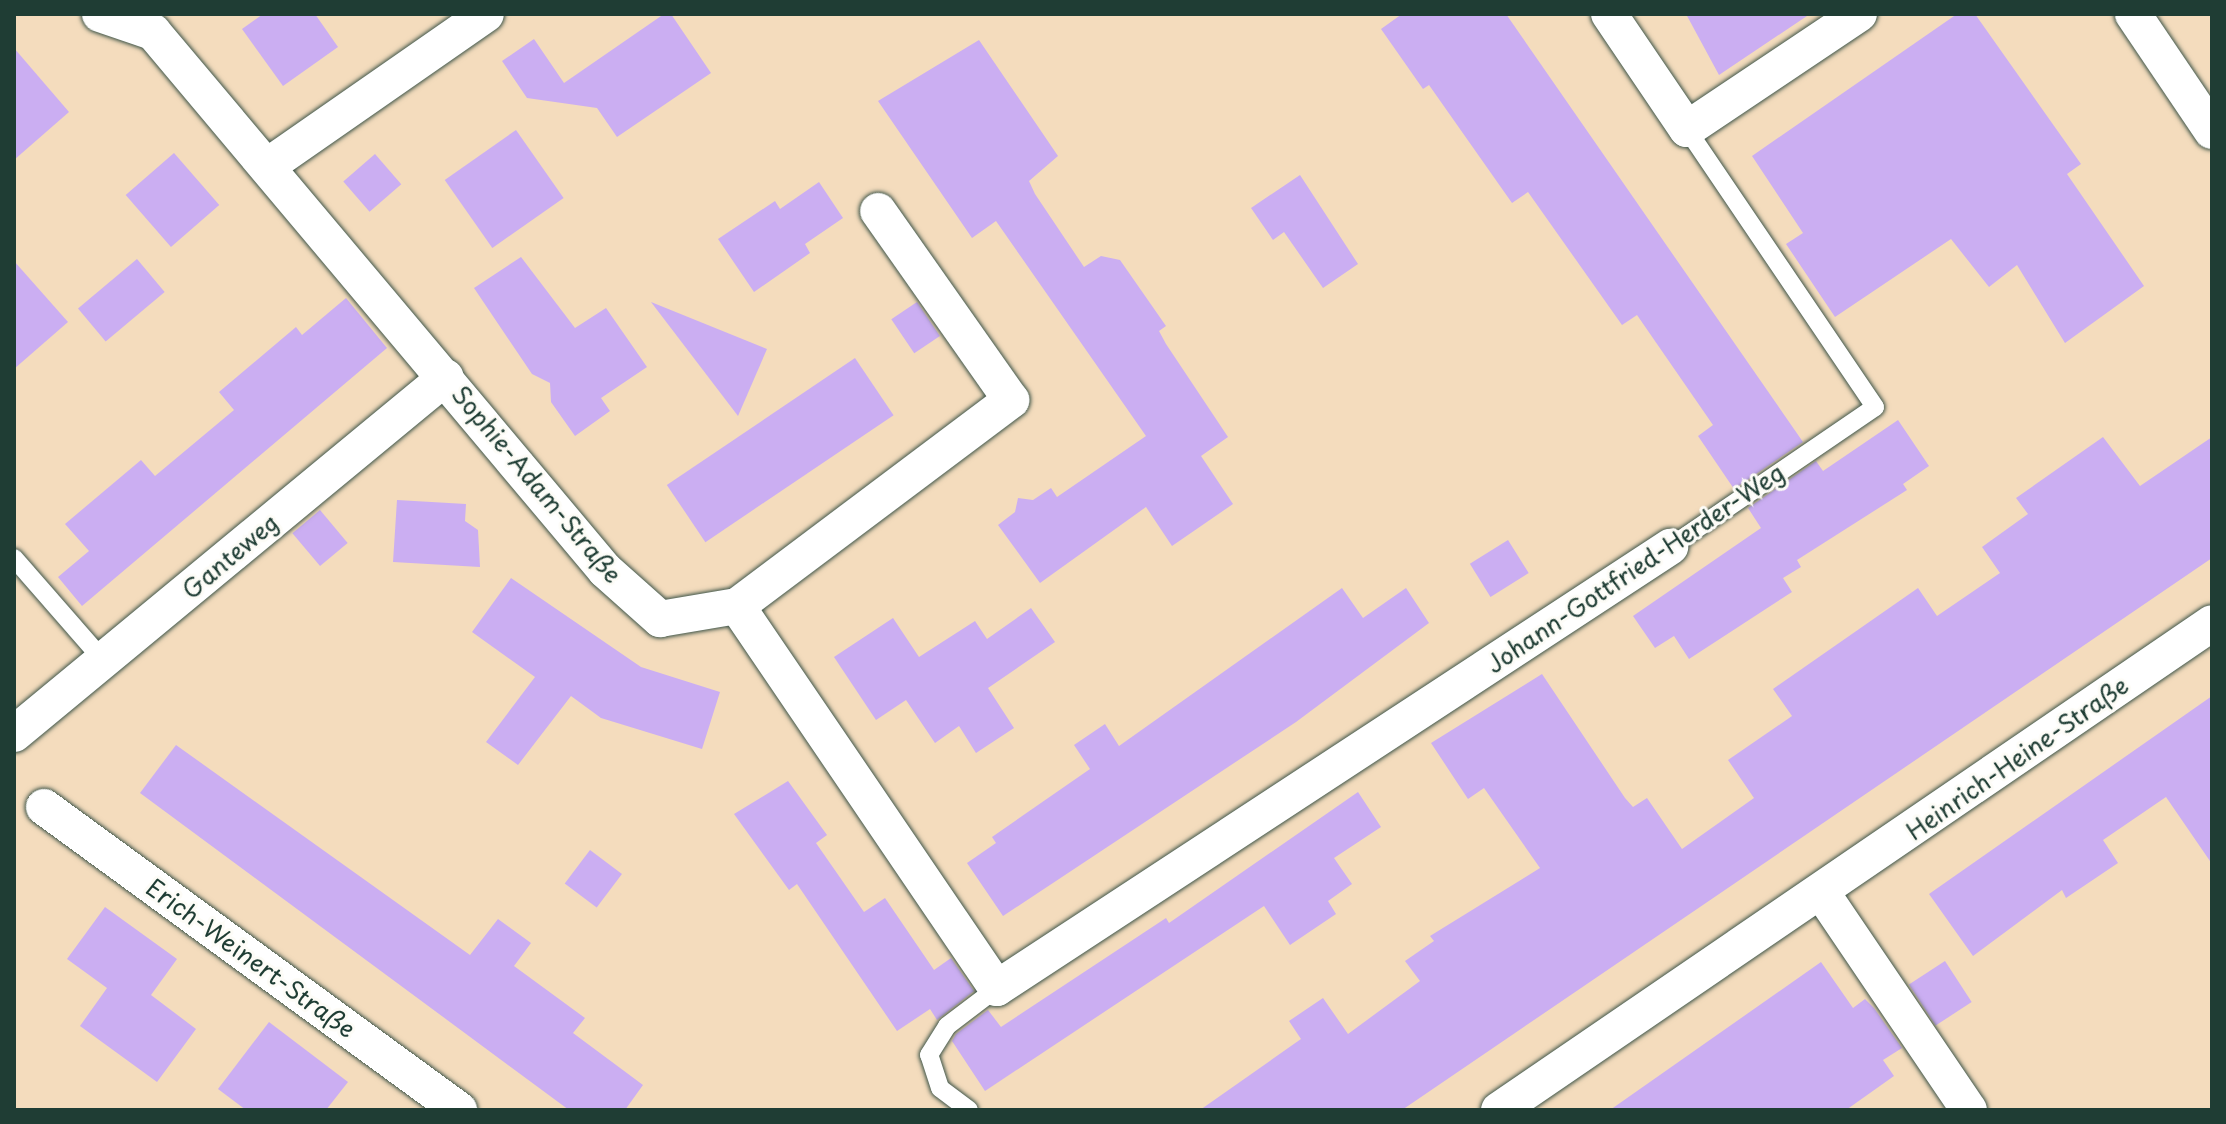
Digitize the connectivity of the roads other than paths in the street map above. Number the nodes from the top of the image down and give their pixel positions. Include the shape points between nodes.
1 (100, 14) edge
2 (486, 14) edge
3 (1609, 14) edge
4 (1859, 14) edge
5 (2133, 14) edge
6 (1687, 129) junction
7 (2212, 131) edge
8 (269, 165) junction
9 (878, 211) dead end
10 (446, 377) junction
11 (1670, 547) joint
12 (14, 558) edge
13 (737, 606) junction
14 (2212, 623) edge
15 (103, 660) junction
16 (14, 734) edge
17 (44, 807) dead end
18 (1822, 893) junction
19 (997, 988) junction
20 (459, 1110) edge
21 (969, 1110) edge
22 (1499, 1110) edge
23 (1969, 1110) edge

1 - 8 street, Sophie-Adam-Straße via 153,32
2 - 8 street
3 - 6 street, Johann-Gottfried-Herder-Weg
4 - 6 street
5 - 7 street
6 - 11 lane, Johann-Gottfried-Herder-Weg via 1875,407
8 - 10 street, Sophie-Adam-Straße
9 - 13 street via 1011,400
10 - 13 street, Sophie-Adam-Straße via 605,570 660,619
10 - 15 street, Ganteweg
11 - 19 street, Johann-Gottfried-Herder-Weg
12 - 15 lane
13 - 19 street
14 - 18 street, Heinrich-Heine-Straße
15 - 16 street, Ganteweg
17 - 20 street, Erich-Weinert-Straße
18 - 22 street, Heinrich-Heine-Straße
18 - 23 street
19 - 21 lane via 947,1026 929,1055 940,1088

